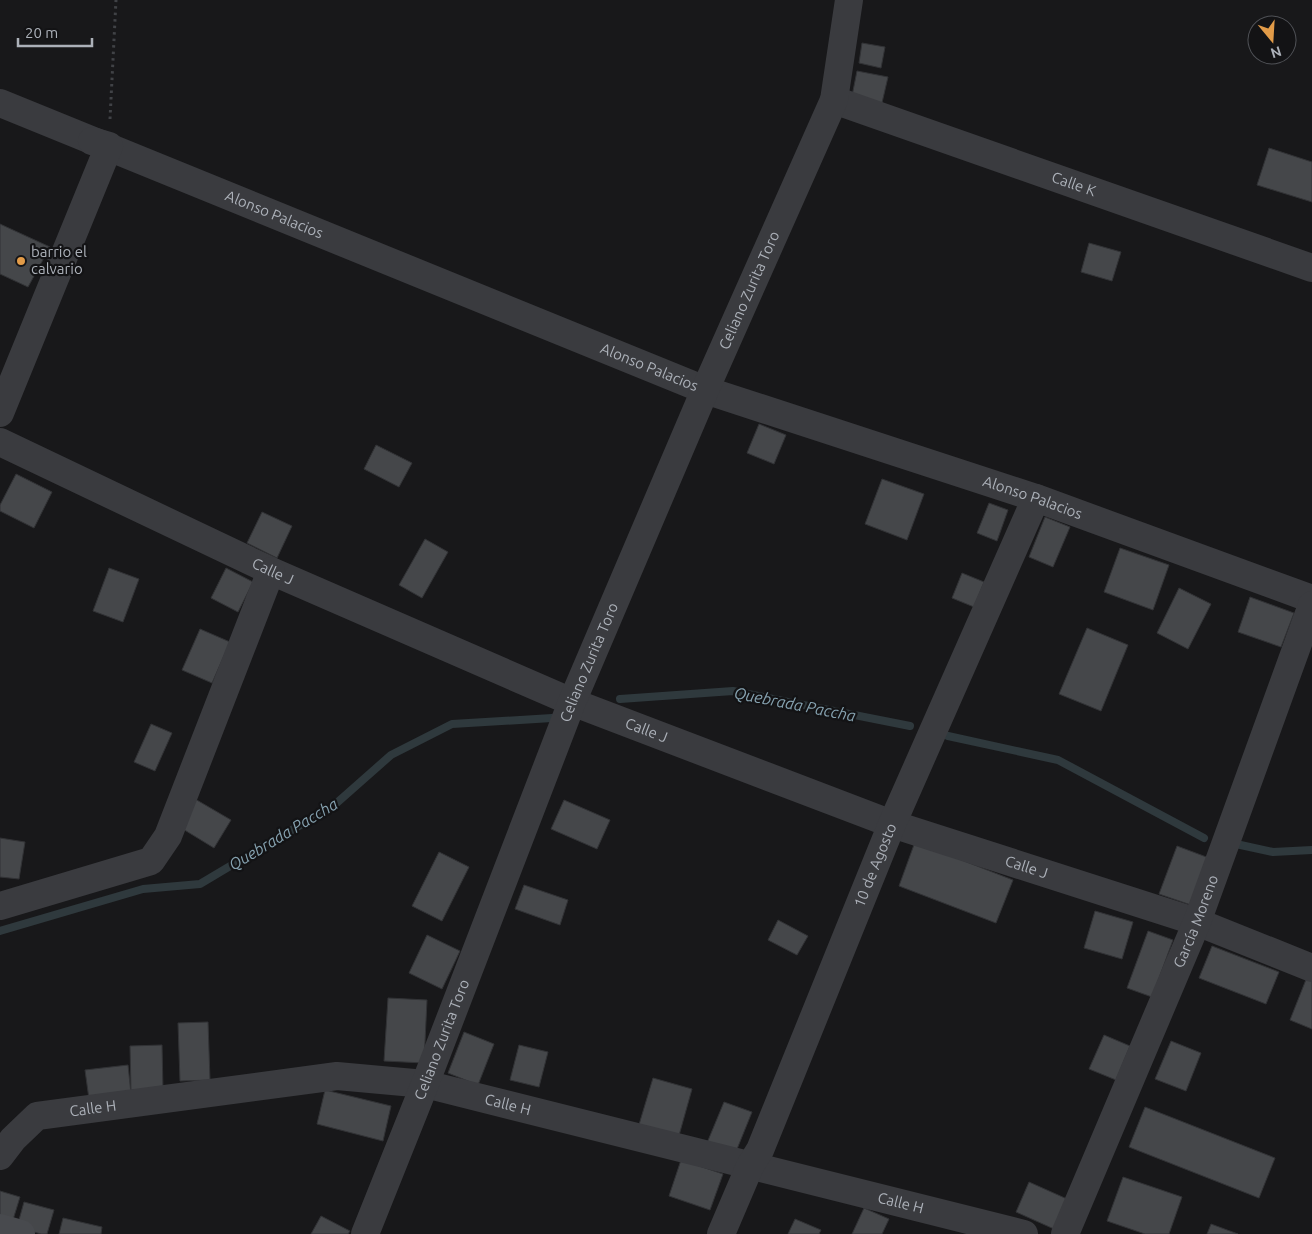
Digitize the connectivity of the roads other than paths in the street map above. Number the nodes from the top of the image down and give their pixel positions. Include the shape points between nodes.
1 (850, 0) edge
2 (834, 100) junction
3 (0, 102) edge
4 (0, 115) edge
5 (86, 202) junction
6 (1312, 268) edge
7 (15, 376) dead end
8 (705, 390) junction
9 (0, 442) edge
10 (1036, 498) junction
11 (271, 571) junction
12 (1312, 598) edge
13 (1312, 605) edge
14 (572, 702) junction
15 (892, 824) junction
16 (0, 906) edge
17 (1197, 922) junction
18 (1312, 968) edge
19 (425, 1084) junction
20 (0, 1156) edge
21 (750, 1166) junction
22 (0, 1228) edge
23 (21, 1234) edge
24 (365, 1234) edge
25 (721, 1234) edge
26 (1024, 1234) edge
27 (1065, 1234) edge

1 - 2 street, Celiano Zurita Toro
2 - 6 street, Calle K
2 - 8 street, Celiano Zurita Toro
3 - 5 street, Alonso Palacios
4 - 5 street
5 - 7 street
5 - 8 street, Alonso Palacios
8 - 10 street, Alonso Palacios
8 - 14 street, Celiano Zurita Toro
9 - 11 street, Calle J
10 - 12 street, Alonso Palacios
10 - 15 street, 10 de Agosto
11 - 14 street, Calle J
11 - 16 street via 168,836 150,861
13 - 17 street, García Moreno
14 - 15 street, Calle J
14 - 19 street, Celiano Zurita Toro
15 - 17 street, Calle J
15 - 21 street, 10 de Agosto via 760,1150
17 - 18 street, Calle J
17 - 27 street, García Moreno
19 - 20 street, Calle H via 337,1076 37,1116 13,1138
19 - 21 street, Calle H
19 - 24 street, Celiano Zurita Toro
21 - 25 street, 10 de Agosto
21 - 26 street, Calle H
22 - 23 street

